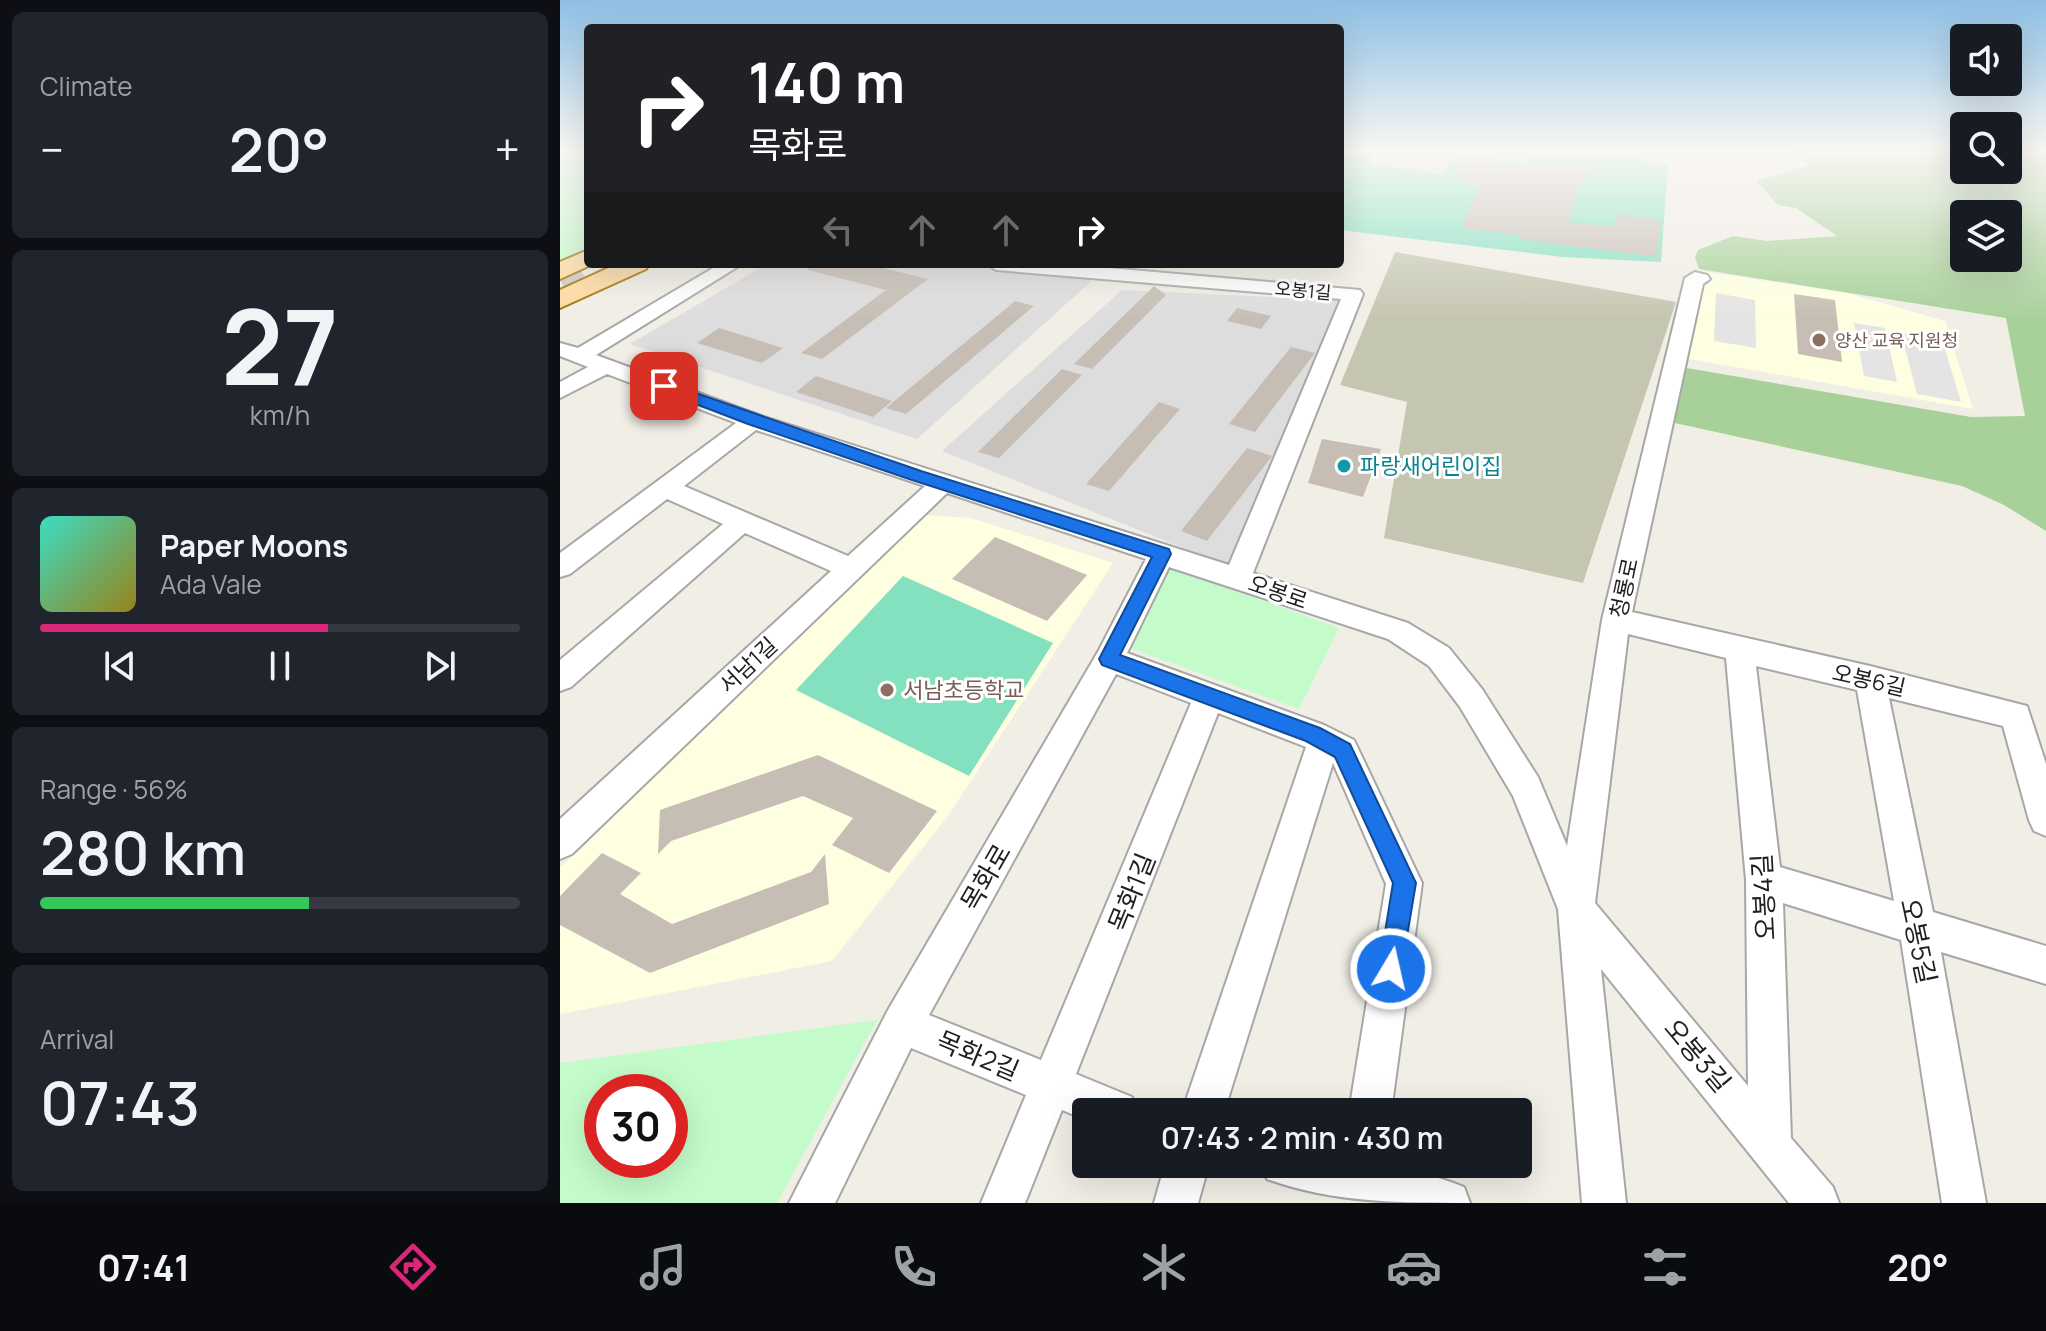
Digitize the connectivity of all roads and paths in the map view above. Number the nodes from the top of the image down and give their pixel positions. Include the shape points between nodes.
1 (573, 265) edge
2 (627, 268) edge
3 (727, 268) edge
4 (1044, 268) edge
5 (1700, 279) dead end
6 (590, 286) junction
7 (560, 300) edge
8 (582, 357) edge
9 (560, 391) edge
10 (753, 421) junction
11 (942, 484) junction
12 (665, 488) junction
13 (743, 521) junction
14 (1162, 554) junction
15 (560, 567) edge
16 (850, 568) junction
17 (1237, 578) junction
18 (1616, 620) junction
19 (1740, 651) junction
20 (1109, 659) junction
21 (560, 678) edge
22 (1870, 679) junction
23 (1209, 697) junction
24 (1324, 741) junction
25 (2046, 820) edge
26 (560, 842) edge
27 (1764, 880) junction
28 (1576, 909) junction
29 (1915, 924) junction
30 (2046, 965) edge
31 (902, 1024) junction
32 (1053, 1087) junction
33 (1081, 1098) edge
34 (1208, 1098) edge
35 (1372, 1098) edge
36 (1770, 1144) junction
37 (1183, 1178) edge
38 (1336, 1178) edge
39 (1359, 1184) edge
40 (811, 1203) edge
41 (1003, 1203) edge
42 (1176, 1203) edge
43 (1448, 1203) edge
44 (1604, 1203) edge
45 (1817, 1203) edge
46 (1964, 1203) edge

1 - 6 main road via 567,281 571,287
2 - 6 main road
3 - 8 street
4 - 17 street, 오봉1길 via 1353,294
5 - 18 street, 청룡로 via 1695,278
6 - 7 main road
8 - 9 street
8 - 10 street, 오봉로
10 - 11 street, 오봉로
10 - 12 street
11 - 14 street, 오봉로
11 - 16 street, 서남1길
12 - 13 street
12 - 15 street
13 - 16 street
13 - 21 street
14 - 17 street, 오봉로
14 - 20 street, 목화로
16 - 26 street, 서남1길
17 - 28 street, 오봉로 via 1398,631 1439,657 1526,788
18 - 19 street, 오봉6길
18 - 28 street, 청룡로
19 - 22 street, 오봉6길
19 - 27 street, 오봉4길
20 - 23 street
20 - 31 street, 목화로
22 - 25 street, 오봉6길 via 2016,716
22 - 29 street, 오봉5길
23 - 24 street
23 - 32 street, 목화1길
24 - 34 street
24 - 35 street via 1343,750 1404,883
27 - 29 street
27 - 36 street, 오봉4길
28 - 36 street, 오봉3길
28 - 44 street, 오봉로
29 - 30 street
29 - 46 street, 오봉5길
31 - 32 street, 목화2길
31 - 40 street, 목화로
32 - 33 street, 목화2길
32 - 41 street
36 - 45 street, 오봉3길
37 - 42 street
38 - 39 street
39 - 43 street

